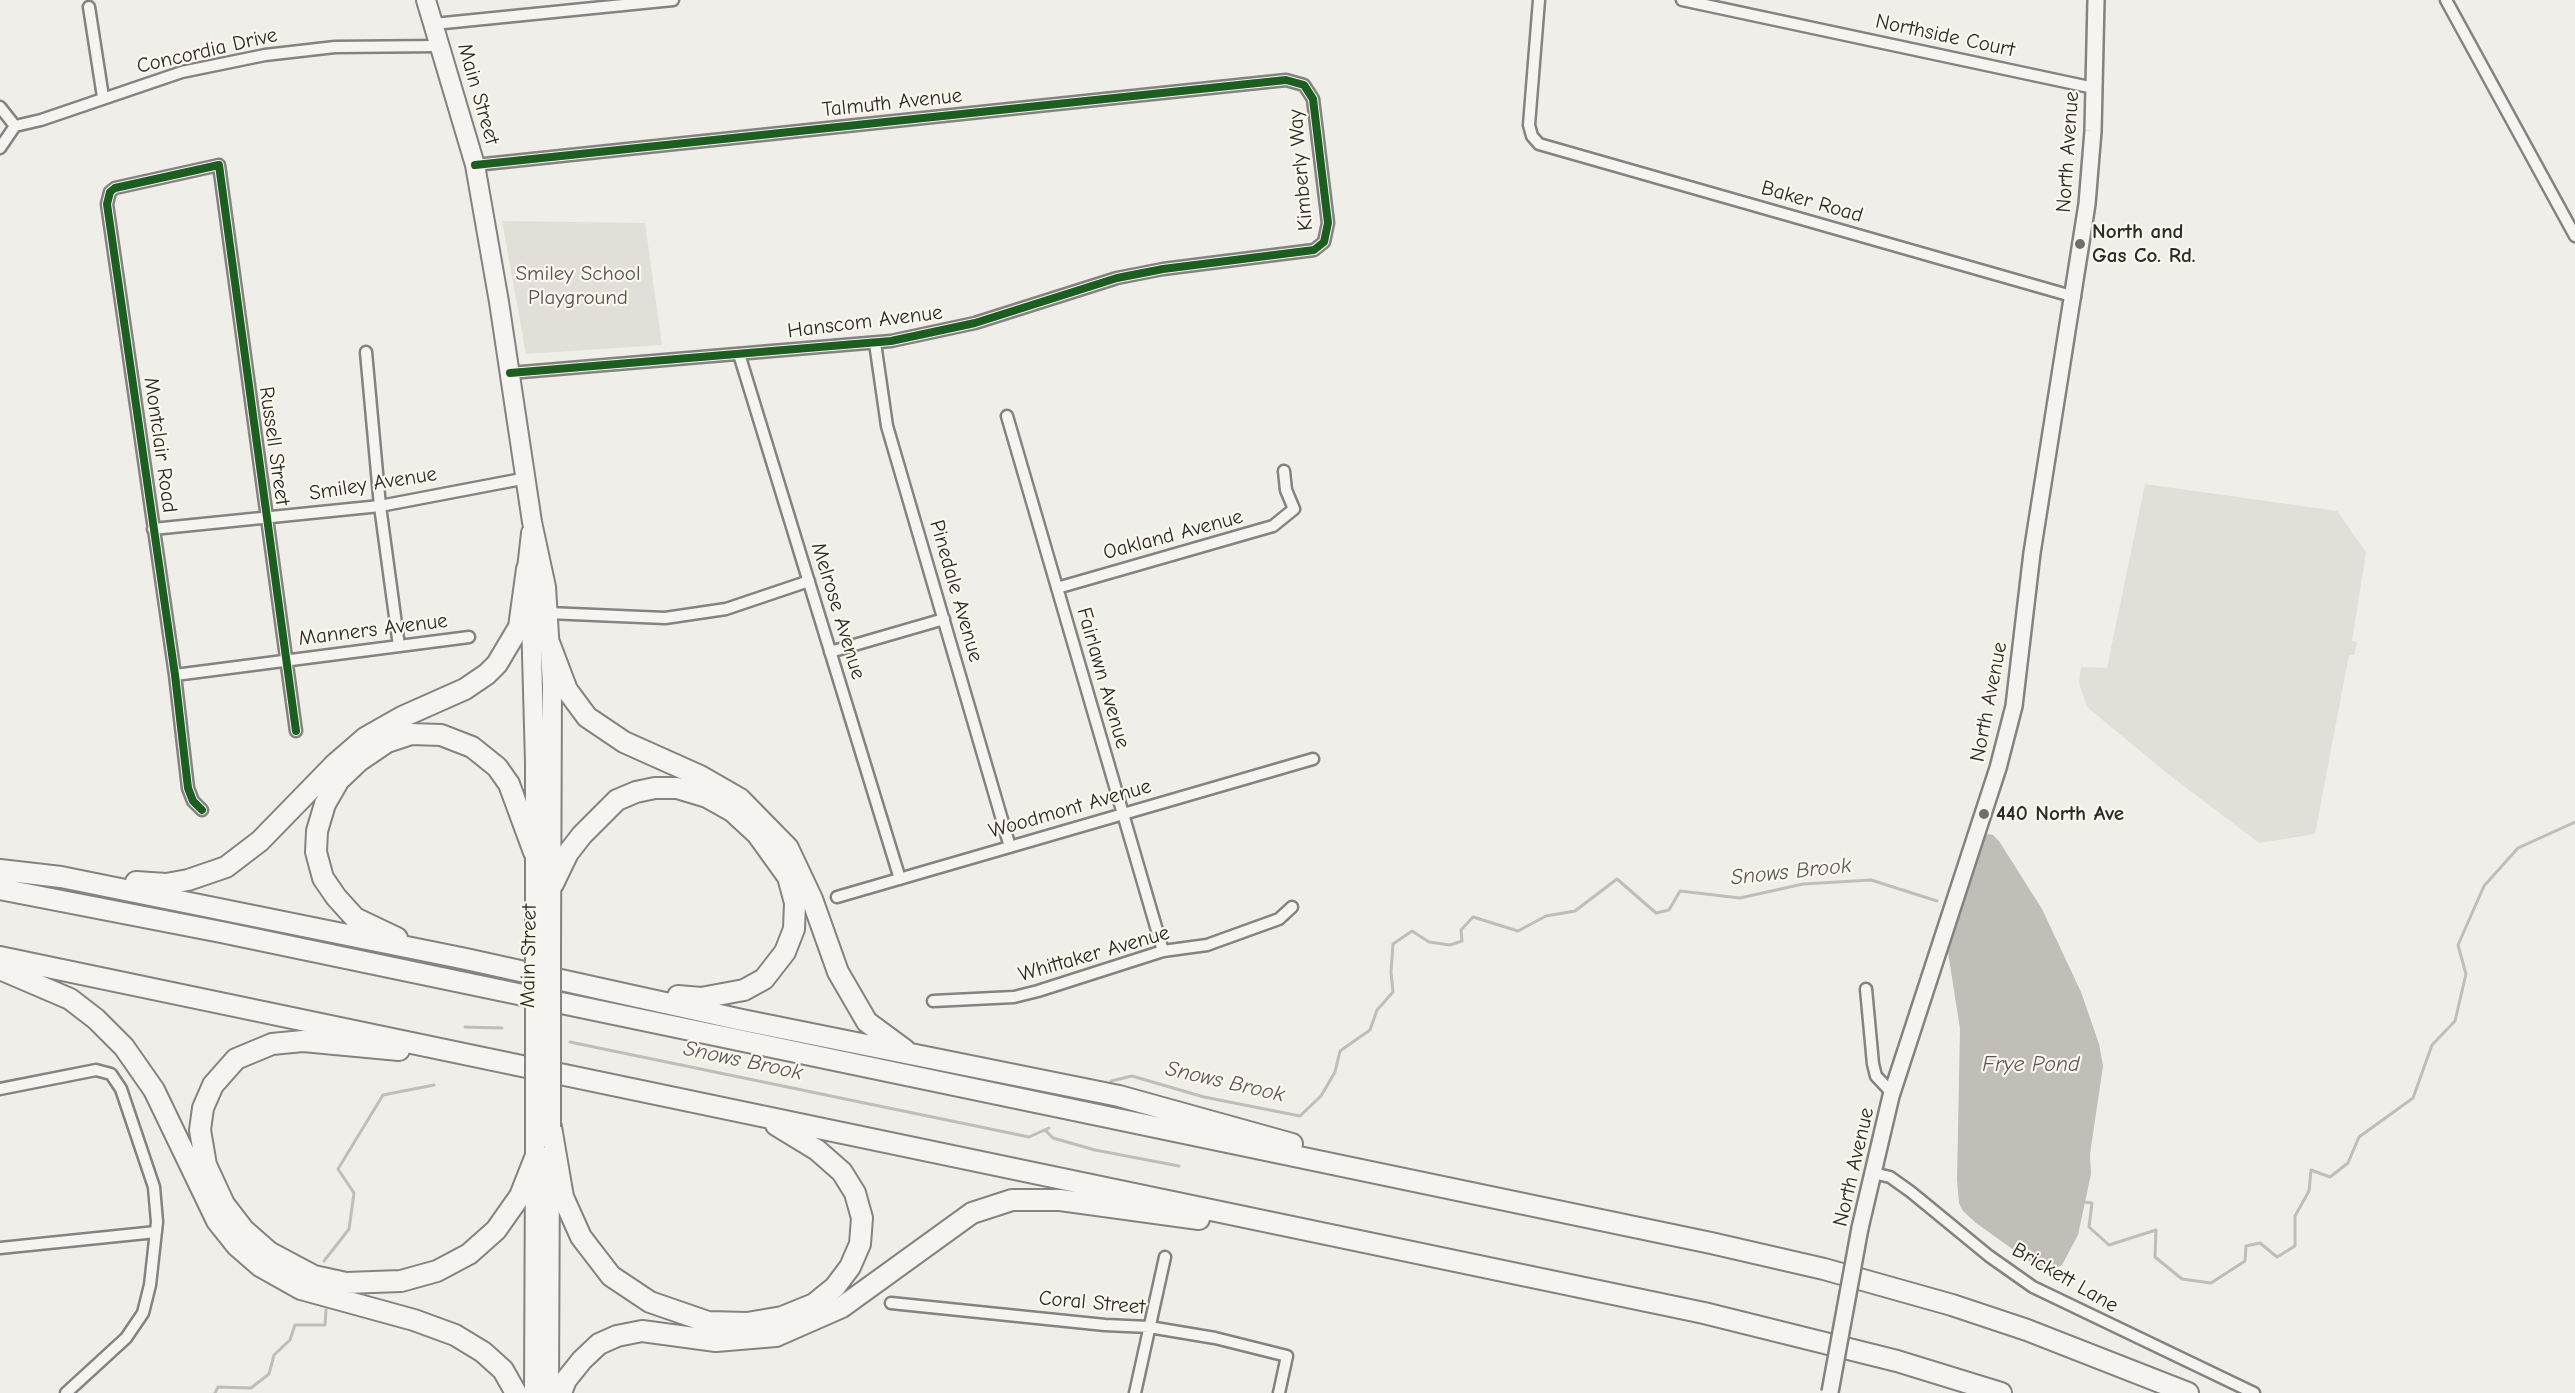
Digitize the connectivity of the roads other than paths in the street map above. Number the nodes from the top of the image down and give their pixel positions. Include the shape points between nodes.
1 (426, 0) edge
2 (674, 0) edge
3 (1539, 0) edge
4 (1682, 0) edge
5 (2096, 0) edge
6 (2446, 0) edge
7 (89, 7) dead end
8 (434, 24) junction
9 (440, 46) junction
10 (2094, 88) junction
11 (1309, 90) joint
12 (103, 97) junction
13 (0, 107) edge
14 (15, 126) junction
15 (0, 148) edge
16 (219, 165) joint
17 (475, 165) junction
18 (2575, 236) edge
19 (1322, 245) joint
20 (2075, 297) junction
21 (875, 343) junction
22 (366, 352) dead end
23 (739, 354) junction
24 (510, 373) junction
25 (1007, 416) dead end
26 (1284, 471) dead end
27 (527, 478) junction
28 (380, 506) junction
29 (265, 519) junction
30 (532, 522) junction
31 (153, 529) junction
32 (527, 569) junction
33 (808, 581) junction
34 (1057, 588) junction
35 (548, 613) junction
36 (944, 619) junction
37 (469, 637) dead end
38 (550, 645) junction
39 (399, 646) junction
40 (830, 652) junction
41 (286, 660) junction
42 (175, 675) junction
43 (296, 731) dead end
44 (1313, 759) dead end
45 (202, 810) dead end
46 (1123, 814) junction
47 (1010, 847) junction
48 (534, 852) junction
49 (0, 870) edge
50 (61, 877) junction
51 (900, 879) junction
52 (553, 884) junction
53 (0, 889) edge
54 (837, 897) dead end
55 (1292, 907) dead end
56 (543, 948) junction
57 (1163, 951) junction
58 (0, 957) edge
59 (466, 959) junction
60 (0, 969) edge
61 (1866, 989) dead end
62 (626, 994) junction
63 (933, 1001) dead end
64 (913, 1055) junction
65 (477, 1058) junction
66 (0, 1089) edge
67 (1892, 1093) junction
68 (763, 1118) junction
69 (543, 1125) junction
70 (536, 1158) junction
71 (1873, 1173) junction
72 (1418, 1182) junction
73 (156, 1232) junction
74 (1341, 1237) junction
75 (0, 1248) edge
76 (1165, 1257) dead end
77 (891, 1303) dead end
78 (1149, 1327) junction
79 (1830, 1392) edge
80 (66, 1393) edge
81 (516, 1393) edge
82 (534, 1393) edge
83 (549, 1393) edge
84 (561, 1393) edge
85 (1135, 1393) edge
86 (1280, 1393) edge
87 (2001, 1393) edge
88 (2188, 1393) edge
89 (2254, 1393) edge

1 - 8 main road, Main Street
2 - 8 street
3 - 20 street, Baker Road via 1529,125 1539,144
4 - 10 street, Northside Court
5 - 10 main road, North Avenue
6 - 18 street
7 - 12 street
8 - 9 main road, Main Street
9 - 12 street, Concordia Drive via 335,47 265,55 182,72
9 - 17 main road, Main Street
10 - 20 main road, North Avenue via 2087,204
11 - 17 street, Talmuth Avenue via 1298,81 1286,81
11 - 19 street, Kimberly Way via 1328,215
12 - 14 street, Concordia Drive
13 - 14 street
14 - 15 street
16 - 29 street, Russell Street
16 - 31 street, Montclair Road via 115,188 108,196
17 - 24 main road, Main Street
19 - 21 street, Hanscom Avenue via 1309,251 1117,278 975,323
20 - 67 main road, North Avenue via 2032,553 2010,725
21 - 23 street, Hanscom Avenue
21 - 36 street, Pinedale Avenue via 887,426
22 - 28 street
23 - 24 street, Hanscom Avenue
23 - 33 street, Melrose Avenue
24 - 27 main road, Main Street
25 - 34 street, Fairlawn Avenue
26 - 34 street, Oakland Avenue via 1294,509 1266,530
27 - 28 street, Smiley Avenue
27 - 30 main road, Main Street
28 - 29 street, Smiley Avenue
28 - 39 street
29 - 31 street, Smiley Avenue
29 - 41 street, Russell Street
30 - 32 main road, Main Street
30 - 35 main road, Main Street via 542,560
31 - 42 street, Montclair Road
32 - 48 main road, Main Street via 533,665
32 - 50 highway via 519,627 497,664 465,689 402,717 358,743 260,841 226,867 166,884
33 - 35 street via 726,609 665,618
33 - 40 street, Melrose Avenue
34 - 46 street, Fairlawn Avenue
35 - 38 main road, Main Street
36 - 40 street
36 - 47 street, Pinedale Avenue
37 - 39 street, Manners Avenue
38 - 52 main road, Main Street
38 - 64 highway via 567,690 587,717 624,742 700,776 740,799 788,848 812,899 838,972 867,1022
39 - 41 street, Manners Avenue
40 - 51 street, Melrose Avenue
41 - 42 street, Manners Avenue
41 - 43 street, Russell Street
42 - 45 street, Montclair Road via 188,788
44 - 46 street, Woodmont Avenue
46 - 47 street, Woodmont Avenue
46 - 57 street, Fairlawn Avenue
47 - 51 street, Woodmont Avenue
48 - 56 main road, Main Street
48 - 59 highway via 509,784 497,767 472,747 441,735 411,734 387,742 339,780 325,804 316,852 323,878 336,897 355,918 387,934
49 - 50 highway
50 - 59 highway
51 - 54 street, Woodmont Avenue
52 - 56 main road, Main Street
52 - 62 highway via 568,853 617,800 655,788 677,788 707,797 732,811 757,834 788,877 795,903 794,928 785,952 764,979 744,990 701,998
53 - 72 highway
55 - 57 street, Whittaker Avenue via 1279,919 1207,945
56 - 69 main road, Main Street, bridge
57 - 63 street, Whittaker Avenue via 1014,997
58 - 65 highway
59 - 62 highway
60 - 81 highway via 70,999 124,1047 154,1090 217,1221 260,1266 301,1289 455,1335 503,1370
61 - 67 street via 1873,1064 1876,1076
62 - 64 highway
64 - 72 highway via 1119,1096
65 - 68 highway
65 - 70 highway via 303,1041 272,1044 246,1053 219,1075 207,1096 201,1118 202,1153 210,1177 224,1204 256,1242 283,1261 346,1283 401,1281 437,1271 484,1242 520,1196
66 - 73 street via 96,1070 111,1074 121,1089 152,1179 157,1205
67 - 71 main road, North Avenue
68 - 69 highway via 817,1150 842,1172 855,1193 862,1218 860,1244 835,1287 814,1304 782,1317 747,1323 708,1322 659,1306 612,1276 581,1237 563,1197
68 - 74 highway
69 - 70 main road, Main Street
69 - 83 main road, Main Street
70 - 82 main road, Main Street
71 - 79 main road, North Avenue, bridge
71 - 89 street, Brickett Lane via 1890,1177 2033,1287
72 - 88 highway via 1824,1269 2027,1330
73 - 75 street
73 - 80 street via 148,1295 139,1321
74 - 84 highway via 1060,1200 1012,1200 972,1214 843,1307 786,1332 716,1341 642,1331 617,1336 599,1344 582,1360
74 - 87 highway via 1819,1340
76 - 78 street
77 - 78 street, Coral Street
78 - 85 street
78 - 86 street, Coral Street via 1287,1356

